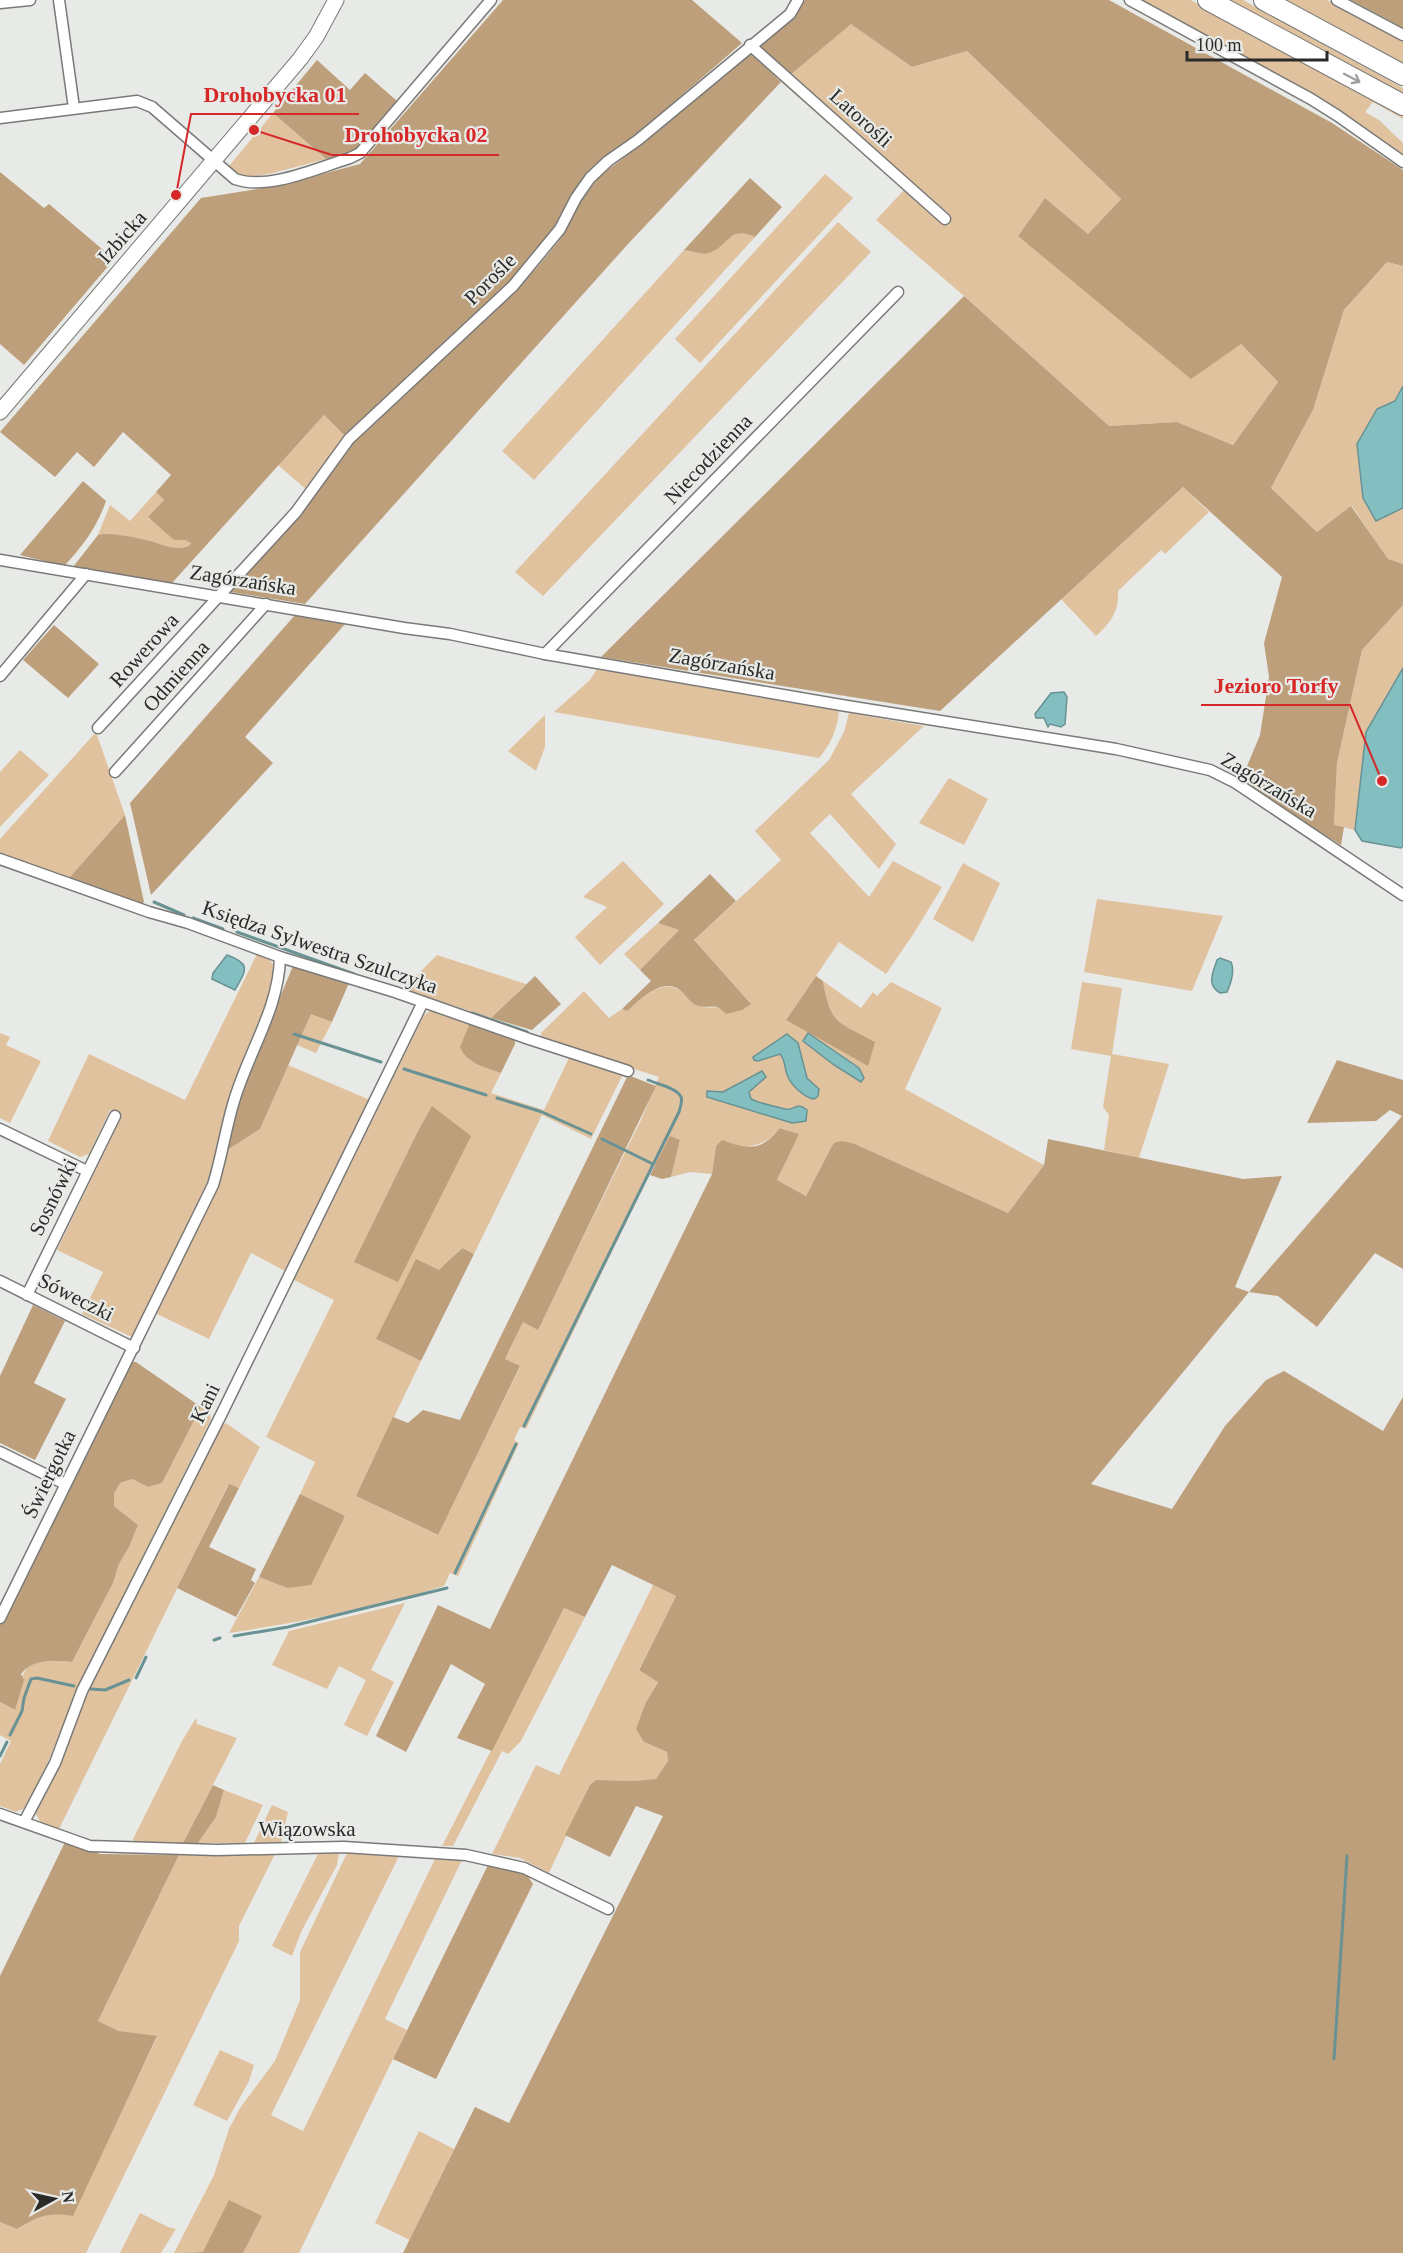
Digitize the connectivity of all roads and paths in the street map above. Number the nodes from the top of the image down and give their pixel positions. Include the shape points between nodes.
1 (30, 0) edge
2 (59, 0) edge
3 (336, 0) edge
4 (491, 0) edge
5 (798, 0) edge
6 (1130, 0) edge
7 (1208, 0) edge
8 (1264, 0) edge
9 (1337, 0) edge
10 (0, 3) edge
11 (1403, 35) edge
12 (750, 45) junction
13 (1403, 75) edge
14 (1403, 105) edge
15 (74, 108) junction
16 (0, 118) edge
17 (214, 162) junction
18 (1403, 162) edge
19 (945, 219) dead end
20 (898, 292) dead end
21 (0, 412) edge
22 (0, 560) edge
23 (86, 574) junction
24 (218, 597) junction
25 (266, 604) junction
26 (545, 654) junction
27 (0, 676) edge
28 (98, 728) dead end
29 (115, 772) dead end
30 (0, 859) edge
31 (1403, 895) edge
32 (280, 957) junction
33 (423, 1002) junction
34 (628, 1071) dead end
35 (116, 1116) dead end
36 (0, 1129) edge
37 (87, 1170) junction
38 (0, 1281) edge
39 (27, 1295) junction
40 (134, 1348) junction
41 (0, 1452) edge
42 (65, 1484) junction
43 (0, 1618) edge
44 (0, 1814) edge
45 (24, 1822) junction
46 (608, 1909) dead end

1 - 10 street
2 - 15 street
3 - 17 street, Izbicka via 300,59
4 - 17 street via 360,153 259,184 235,179
5 - 12 street, Porośle via 790,14
6 - 18 street via 1311,99
7 -> 14 highway
8 - 13 highway
9 - 11 street
12 - 19 street, Latorośli
12 - 24 street, Porośle via 590,178 560,229 513,286 349,439 296,512
15 - 16 street
15 - 17 street via 144,102
17 - 21 street, Izbicka
20 - 26 street, Niecodzienna
22 - 23 street, Zagórzańska
23 - 24 street, Zagórzańska
23 - 27 street
24 - 25 street, Zagórzańska
24 - 28 street, Rowerowa
25 - 26 street, Zagórzańska
25 - 29 street, Odmienna
26 - 31 street, Zagórzańska via 1116,749 1210,770 1236,783
30 - 32 street, Księdza Sylwestra Szulczyka
32 - 33 street, Księdza Sylwestra Szulczyka
32 - 40 street, Świergotka via 277,990 232,1107 213,1185
33 - 34 street, Księdza Sylwestra Szulczyka
33 - 45 street, Kani via 82,1691 55,1763
35 - 37 street, Sosnówki
36 - 37 street
37 - 39 street, Sosnówki
38 - 39 street, Sóweczki
39 - 40 street, Sóweczki
40 - 42 street, Świergotka
41 - 42 street
42 - 43 street, Świergotka
44 - 45 street, Wiązowska
45 - 46 street, Wiązowska via 90,1846 119,1849 344,1847 466,1855 524,1868

